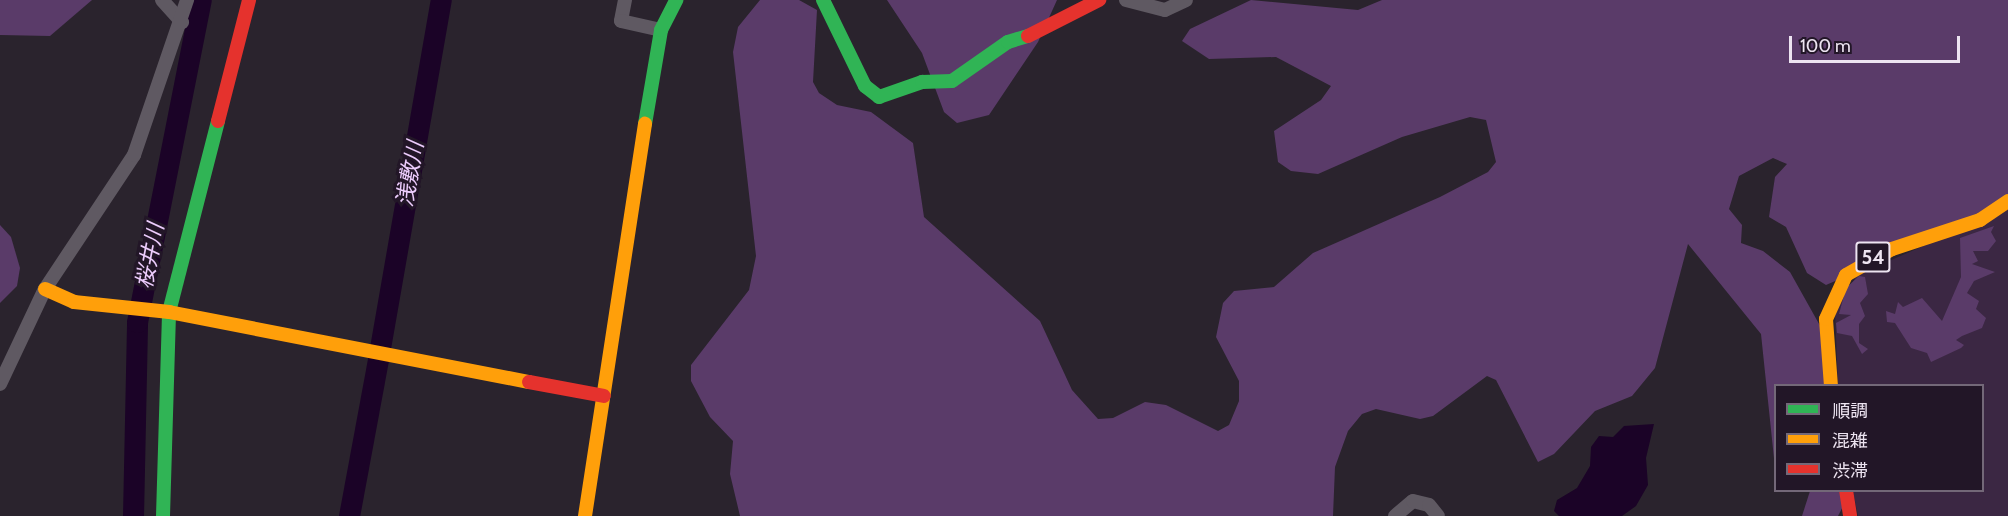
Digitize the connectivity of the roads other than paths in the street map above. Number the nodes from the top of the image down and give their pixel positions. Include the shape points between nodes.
1 (162, 0) edge
2 (187, 0) edge
3 (249, 0) edge
4 (625, 0) edge
5 (676, 0) edge
6 (823, 0) edge
7 (1099, 0) edge
8 (1126, 0) edge
9 (1186, 0) edge
10 (182, 22) junction
11 (661, 30) junction
12 (2008, 201) edge
13 (45, 290) junction
14 (164, 313) junction
15 (0, 384) edge
16 (1831, 384) edge
17 (604, 396) junction
18 (1846, 492) edge
19 (163, 516) edge
20 (585, 516) edge
21 (1395, 516) edge
22 (1438, 516) edge
23 (1850, 516) edge

1 - 10 street
2 - 10 street
3 - 14 street
4 - 11 street via 621,21
5 - 11 street
6 - 7 street via 866,86 879,97 922,82 952,81 1008,42 1045,30
8 - 9 street via 1165,10
10 - 13 street via 134,155
11 - 17 street
12 - 16 street, 54 via 1980,220 1892,249 1846,275 1826,319
13 - 14 street via 116,309
13 - 15 street
14 - 17 street
14 - 19 street
17 - 20 street
18 - 23 street
21 - 22 street via 1413,501 1429,505

